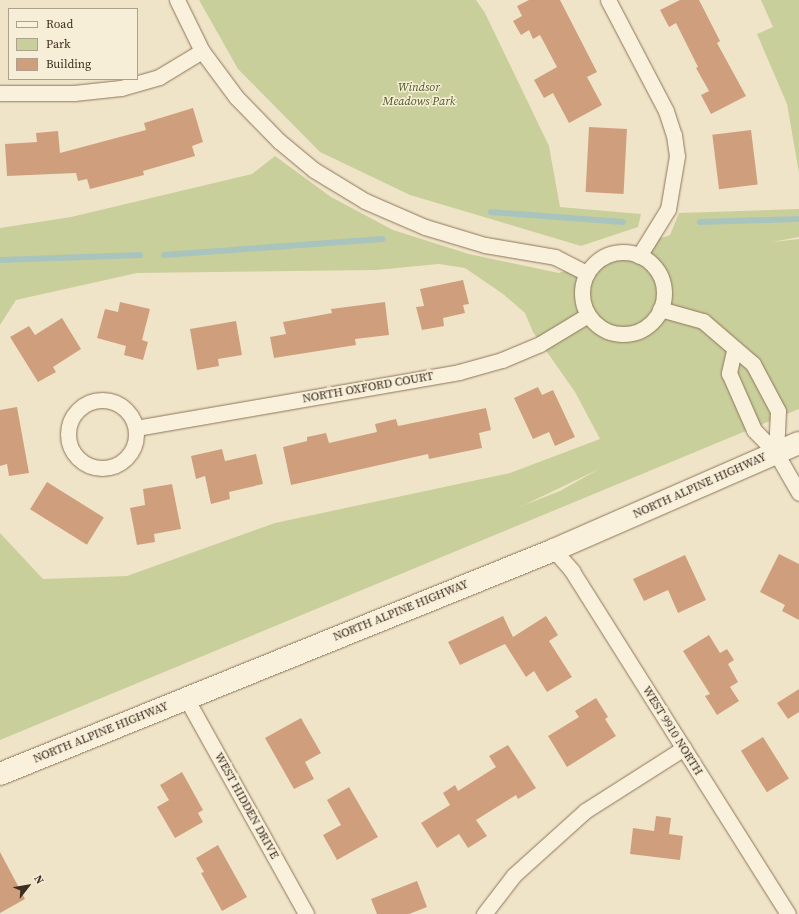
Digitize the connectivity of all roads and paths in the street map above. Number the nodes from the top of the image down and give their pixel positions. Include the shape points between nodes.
1 (177, 0) edge
2 (608, 0) edge
3 (202, 51) junction
4 (0, 93) edge
5 (639, 256) junction
6 (587, 272) junction
7 (660, 309) junction
8 (588, 315) junction
9 (734, 351) junction
10 (136, 428) junction
11 (799, 443) edge
12 (776, 453) junction
13 (799, 493) edge
14 (554, 550) junction
15 (186, 698) junction
16 (684, 748) junction
17 (0, 774) edge
18 (306, 914) edge
19 (484, 914) edge
20 (788, 914) edge

1 - 3 street
2 - 5 street via 666,111 678,156 668,209
3 - 4 street via 159,76 121,88 74,93
3 - 6 street via 236,97 279,141 314,170 365,201 425,227 485,245 555,257
5 - 6 street via 630,253 610,254 593,264
5 - 7 street via 656,269 660,278 663,288
6 - 8 street via 582,294
7 - 8 street via 647,326 626,334 605,330
7 - 9 street via 702,321
8 - 10 street, NORTH OXFORD COURT via 540,344 502,360 459,372
9 - 12 street via 729,373 754,430
9 - 12 street via 753,364 778,411
10 - 10 street via 128,411 120,404 112,400 92,400 72,416 69,441 79,459 98,468 109,468 119,464 133,449
11 - 12 main road, NORTH ALPINE HIGHWAY
12 - 13 street
12 - 14 main road, NORTH ALPINE HIGHWAY
14 - 15 main road, NORTH ALPINE HIGHWAY
14 - 16 street, WEST 9910 NORTH via 572,571
15 - 17 main road, NORTH ALPINE HIGHWAY
15 - 18 street, WEST HIDDEN DRIVE
16 - 19 street via 585,811 514,875
16 - 20 street, WEST 9910 NORTH

